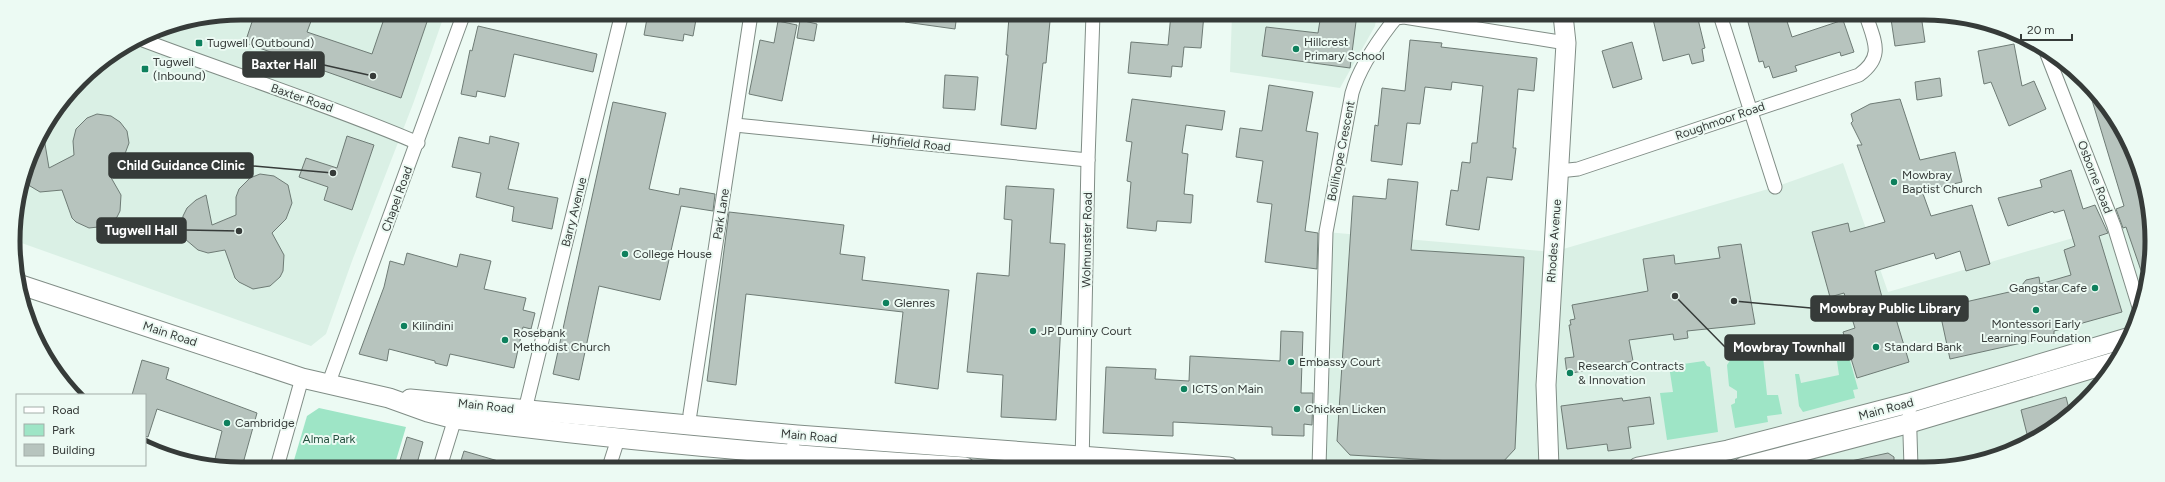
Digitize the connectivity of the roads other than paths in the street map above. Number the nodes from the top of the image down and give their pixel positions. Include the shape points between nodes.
1 (462, 20) edge
2 (620, 20) edge
3 (750, 20) edge
4 (1093, 20) edge
5 (1394, 20) edge
6 (1423, 20) edge
7 (1564, 20) edge
8 (1722, 20) edge
9 (1868, 20) edge
10 (146, 41) edge
11 (1566, 43) junction
12 (2047, 57) edge
13 (1751, 110) junction
14 (735, 125) junction
15 (418, 143) junction
16 (1088, 160) junction
17 (1559, 171) junction
18 (1775, 187) dead end
19 (25, 286) edge
20 (2137, 299) edge
21 (2122, 338) edge
22 (2086, 350) junction
23 (2108, 364) edge
24 (2091, 369) junction
25 (302, 378) junction
26 (328, 385) junction
27 (1952, 390) junction
28 (1909, 403) junction
29 (1957, 409) junction
30 (525, 410) junction
31 (457, 411) junction
32 (690, 414) dead end
33 (1910, 423) junction
34 (797, 435) junction
35 (618, 439) junction
36 (789, 461) edge
37 (278, 462) edge
38 (442, 462) edge
39 (611, 462) edge
40 (815, 462) edge
41 (965, 462) edge
42 (1082, 462) edge
43 (1319, 462) edge
44 (1549, 462) edge
45 (1664, 462) edge
46 (1762, 462) edge
47 (1911, 462) edge

1 - 15 street, Chapel Road
2 - 30 street, Barry Avenue
3 - 14 street, Park Lane
4 - 16 street, Wolmunster Road
5 - 43 street, Bollihope Crescent via 1360,74 1352,93 1326,232
6 - 11 street, Bollihope Crescent
7 - 11 main road, Rhodes Avenue
8 - 13 street
9 - 13 street, Roughmoor Road via 1873,36 1875,59 1870,67 1859,75
10 - 15 street, Baxter Road via 225,72 329,107
11 - 17 main road, Rhodes Avenue
12 - 20 street, Osborne Road via 2114,226
13 - 17 street, Roughmoor Road via 1578,169
13 - 18 street
14 - 16 street, Highfield Road
14 - 32 street, Park Lane
15 - 26 street, Chapel Road
16 - 42 street, Wolmunster Road
17 - 44 main road, Rhodes Avenue via 1546,385
19 - 25 main road, Main Road
21 - 22 main road, Main Road
22 - 24 main road
22 - 27 main road, Main Road
23 - 24 main road, Main Road
24 - 29 main road, Main Road
25 - 26 main road, Main Road
25 - 37 street
26 - 31 main road, Main Road
27 - 28 main road, Main Road
27 - 29 main road
28 - 33 street
28 - 45 main road, Main Road via 1728,450
29 - 33 main road, Main Road
30 - 31 main road, Main Road
30 - 34 main road, Main Road
31 - 35 main road, Main Road
31 - 38 street
33 - 46 main road, Main Road
33 - 47 street
34 - 36 street
34 - 41 main road, Main Road
35 - 36 main road, Main Road
35 - 39 street
36 - 40 main road, Main Road
41 - 42 main road, Main Road

